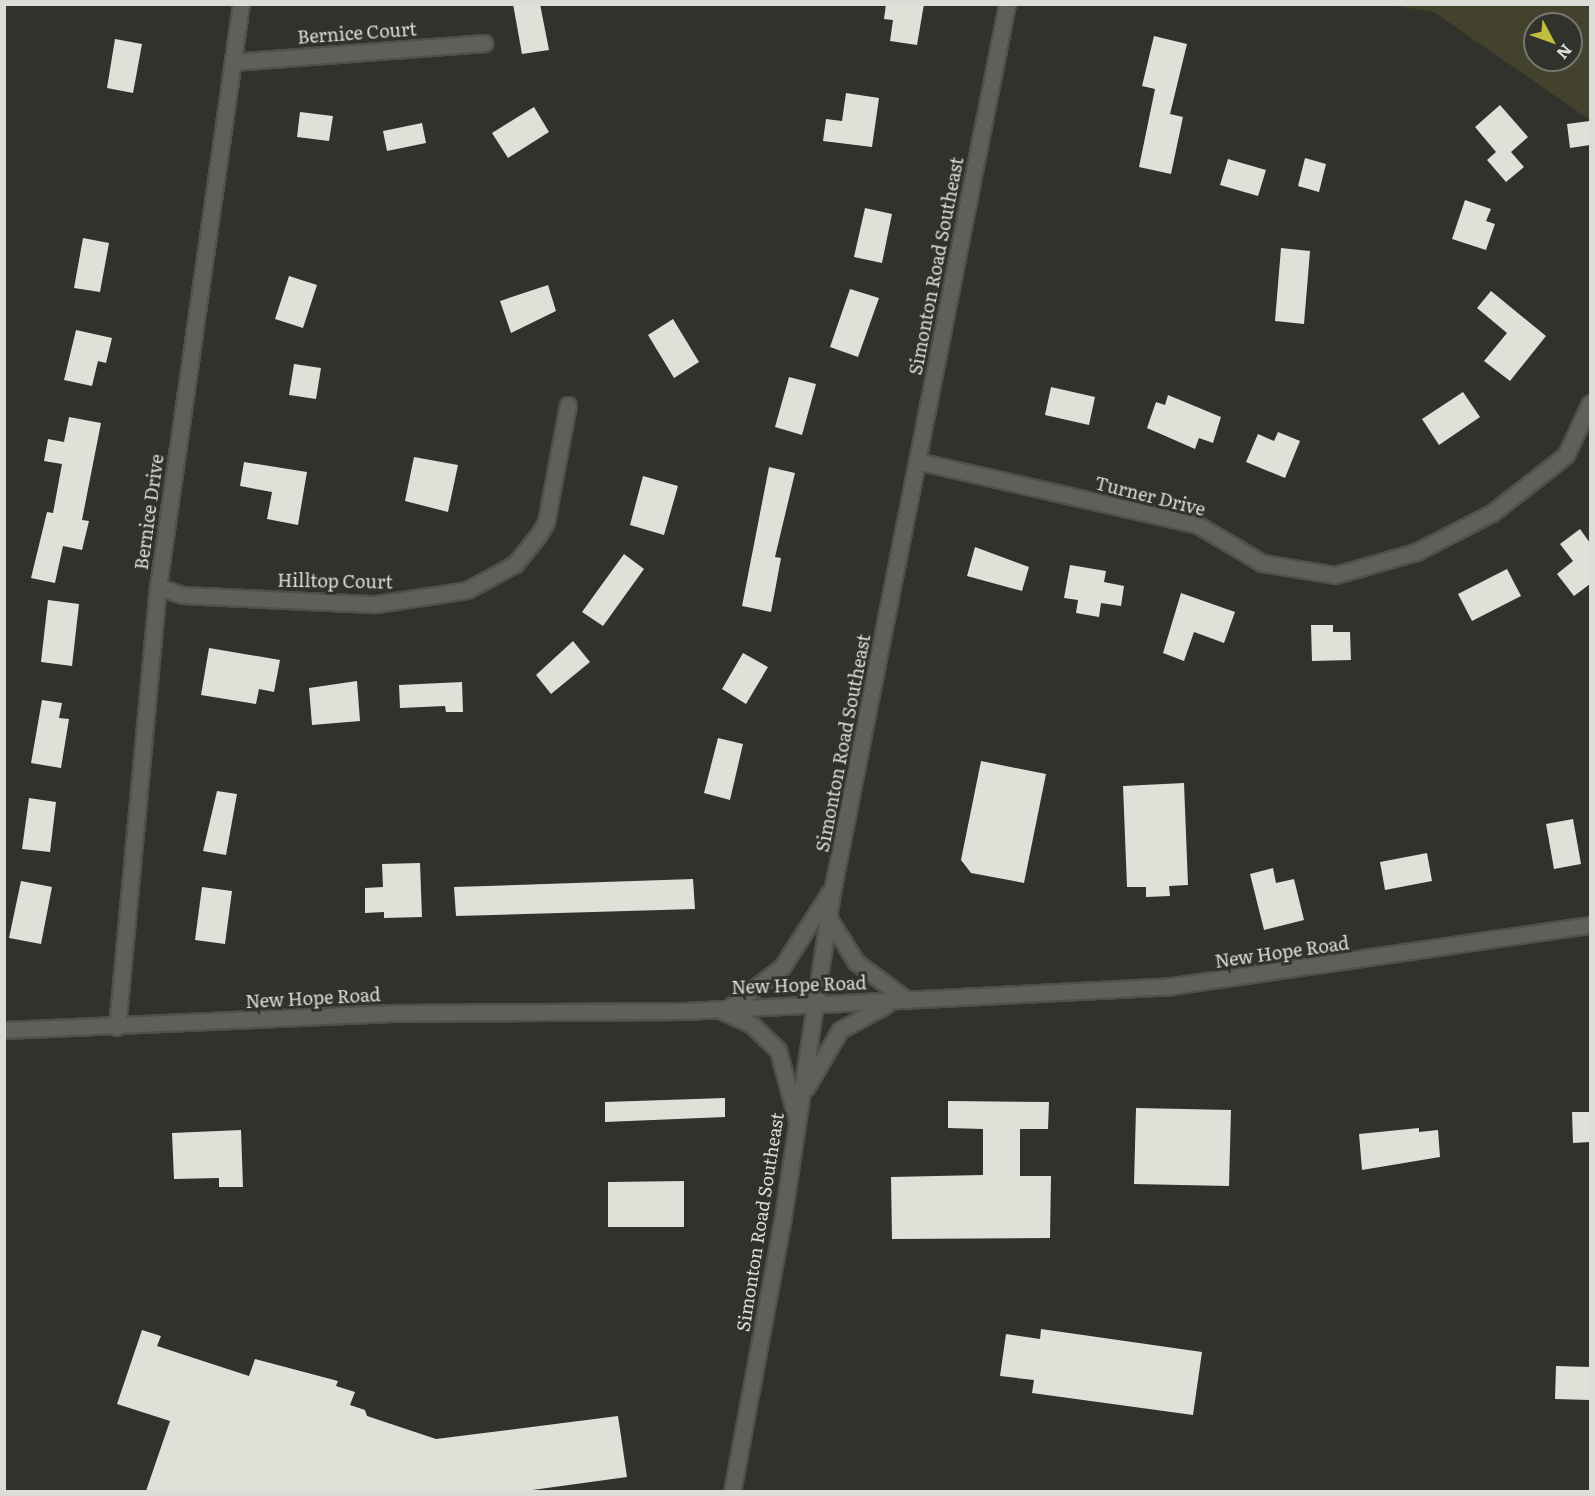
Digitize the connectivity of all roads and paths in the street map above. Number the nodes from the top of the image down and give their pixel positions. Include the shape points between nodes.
1 (241, 4) edge
2 (1007, 4) edge
3 (484, 43) dead end
4 (233, 62) junction
5 (1590, 403) edge
6 (568, 405) dead end
7 (917, 461) junction
8 (158, 587) junction
9 (833, 887) junction
10 (828, 917) junction
11 (1590, 925) edge
12 (901, 1000) junction
13 (815, 1004) junction
14 (724, 1008) junction
15 (117, 1027) junction
16 (4, 1030) edge
17 (801, 1099) junction
18 (797, 1120) junction
19 (732, 1491) edge

1 - 4 street, Bernice Drive
2 - 7 street, Simonton Road Southeast
3 - 4 street, Bernice Court
4 - 8 street, Bernice Drive
5 - 7 street, Turner Drive via 1566,455 1492,513 1416,552 1335,574 1262,563 1198,525
6 - 8 street, Hilltop Court via 546,522 515,564 468,590 376,604 182,595
7 - 9 street, Simonton Road Southeast
8 - 15 street, Bernice Drive
9 - 10 street, Simonton Road Southeast
9 - 14 street via 782,967
10 - 12 street via 856,962
10 - 13 street, Simonton Road Southeast
11 - 12 street, New Hope Road via 1212,982
12 - 13 street, New Hope Road
12 - 17 street via 840,1030
13 - 14 street, New Hope Road
13 - 17 street, Simonton Road Southeast
14 - 15 street, New Hope Road via 398,1013
14 - 18 street via 752,1025 778,1050
15 - 16 street, New Hope Road
17 - 18 street, Simonton Road Southeast
18 - 19 street, Simonton Road Southeast

